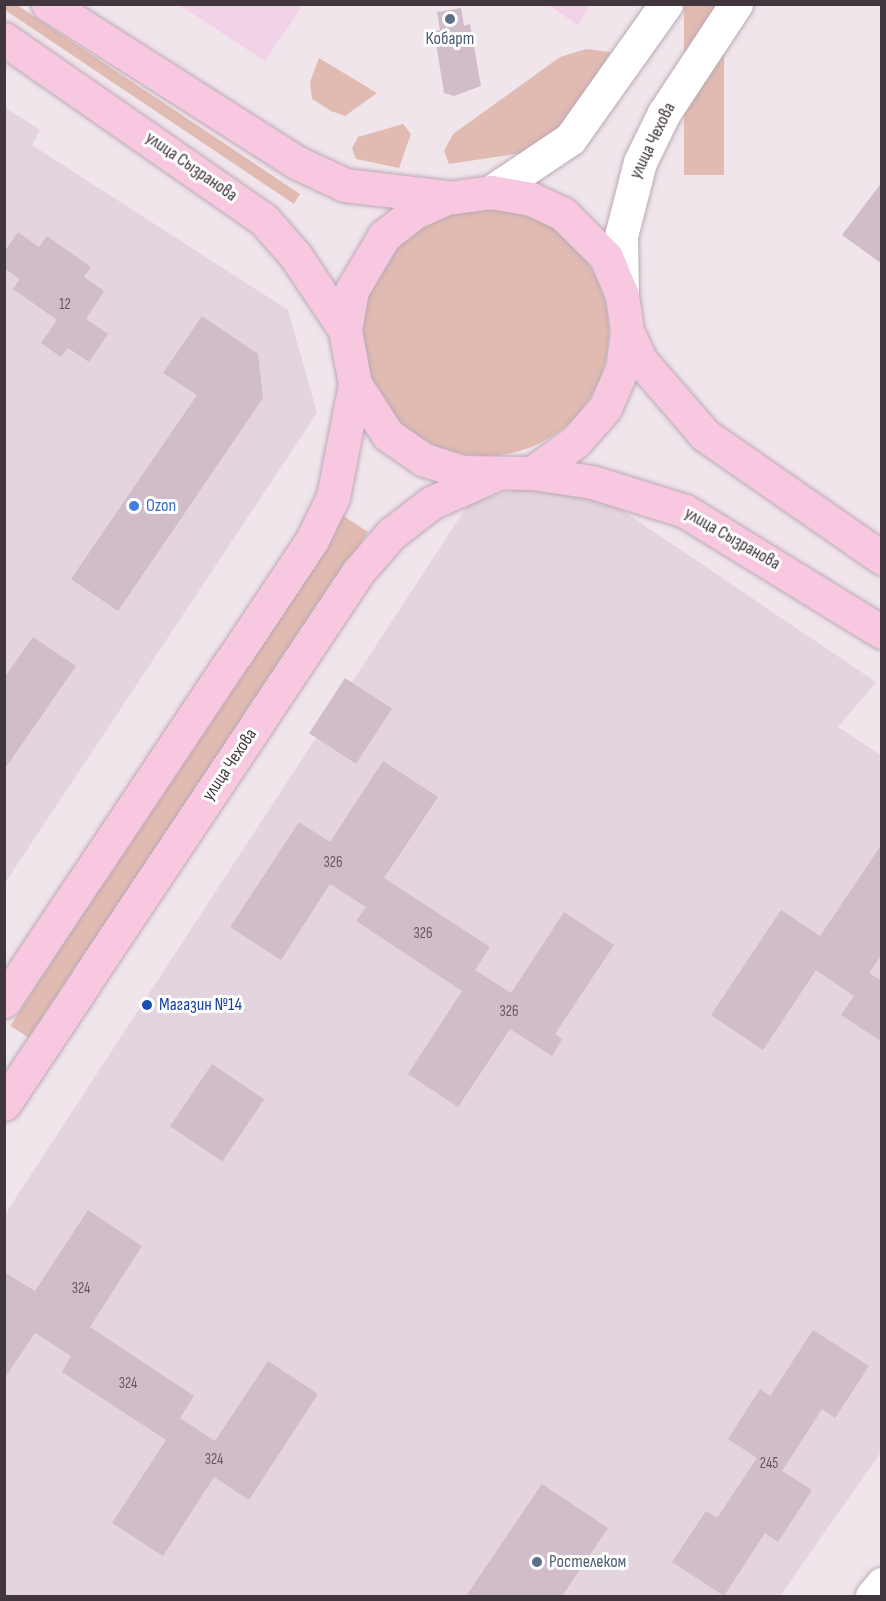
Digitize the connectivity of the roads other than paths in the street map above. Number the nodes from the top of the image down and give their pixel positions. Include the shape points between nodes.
1 (48, 4) edge
2 (666, 4) edge
3 (736, 4) edge
4 (4, 39) edge
5 (491, 192) junction
6 (447, 198) junction
7 (622, 295) junction
8 (345, 330) junction
9 (627, 331) junction
10 (355, 384) junction
11 (499, 473) junction
12 (532, 473) junction
13 (882, 558) edge
14 (882, 632) edge
15 (4, 1001) edge
16 (4, 1104) edge
17 (882, 1584) edge
18 (872, 1596) edge

1 - 6 main road via 298,163 345,185
2 - 5 street via 570,139
3 - 7 street, улица Чехова via 664,113 640,162 621,236
4 - 8 main road, улица Сызранова via 264,220 295,255
5 - 6 main road
5 - 7 main road via 531,199 562,214 606,257
6 - 8 main road via 413,213 371,252 352,290
7 - 9 main road
8 - 10 main road
9 - 12 main road via 622,369 605,408 575,442
9 - 13 main road via 640,361 705,435
10 - 11 main road, улица Сызранова via 388,435 424,460 462,472
10 - 15 main road via 333,497 312,540
11 - 12 main road, улица Сызранова
11 - 16 main road, улица Чехова via 431,503 391,534 358,572
12 - 14 main road, улица Сызранова via 592,482 685,511
17 - 18 street

